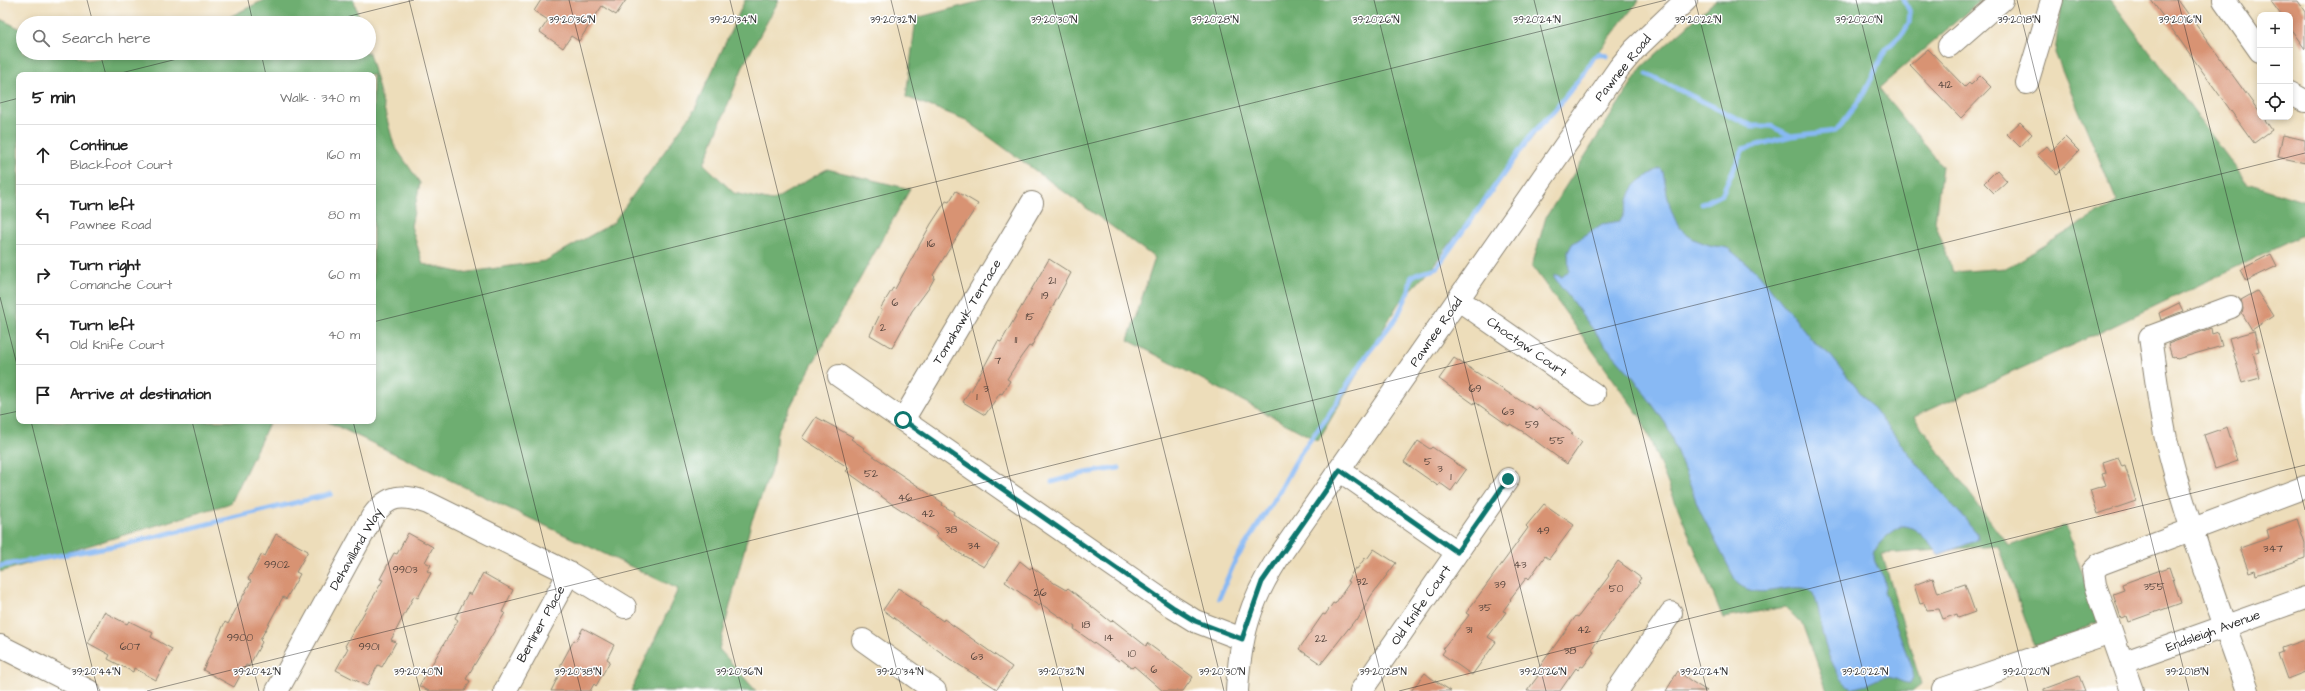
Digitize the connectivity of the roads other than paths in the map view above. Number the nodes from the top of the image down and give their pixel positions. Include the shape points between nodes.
1 (1686, 0) edge
2 (2002, 0) edge
3 (2052, 0) edge
4 (2224, 0) edge
5 (1949, 46) dead end
6 (2258, 48) edge
7 (2027, 83) dead end
8 (2293, 95) edge
9 (2305, 101) edge
10 (1032, 203) dead end
11 (1459, 300) junction
12 (2231, 307) dead end
13 (839, 376) dead end
14 (1594, 394) dead end
15 (903, 420) junction
16 (1340, 470) junction
17 (1508, 479) dead end
18 (2305, 487) edge
19 (2192, 528) junction
20 (1457, 552) junction
21 (569, 573) junction
22 (2305, 598) edge
23 (625, 607) dead end
24 (1671, 613) dead end
25 (2225, 626) junction
26 (2111, 632) junction
27 (1242, 639) junction
28 (863, 640) dead end
29 (0, 646) edge
30 (2122, 663) junction
31 (1943, 690) edge
32 (89, 691) edge
33 (277, 691) edge
34 (505, 691) edge
35 (935, 691) edge
36 (1237, 691) edge
37 (1361, 691) edge
38 (1617, 691) edge
39 (2132, 691) edge
40 (2248, 691) edge

1 - 11 street, Pawnee Road via 1634,50 1620,68
2 - 5 street
3 - 7 street
4 - 6 street
8 - 9 street
10 - 15 street, Tomahawk Terrace
11 - 14 street, Choctaw Court
11 - 16 street, Pawnee Road
12 - 19 street via 2150,337 2166,438
13 - 15 street
15 - 27 street via 1174,608 1195,621
16 - 20 street
16 - 27 street, Pawnee Road via 1262,582
17 - 20 street, Old Knife Court
18 - 19 street
19 - 25 street
19 - 26 street via 2100,564 2093,571 2095,585
20 - 37 street, Old Knife Court
21 - 23 street, Berliner Place
21 - 33 street, Dehavilland Way via 428,503 414,498 390,499 380,504 372,517
21 - 34 street, Berliner Place
22 - 25 street, Endsleigh Avenue
24 - 38 street
25 - 30 street, Endsleigh Avenue
25 - 40 street
26 - 30 street
26 - 31 street
27 - 36 street, Pawnee Road
28 - 35 street
29 - 32 street
30 - 39 street

